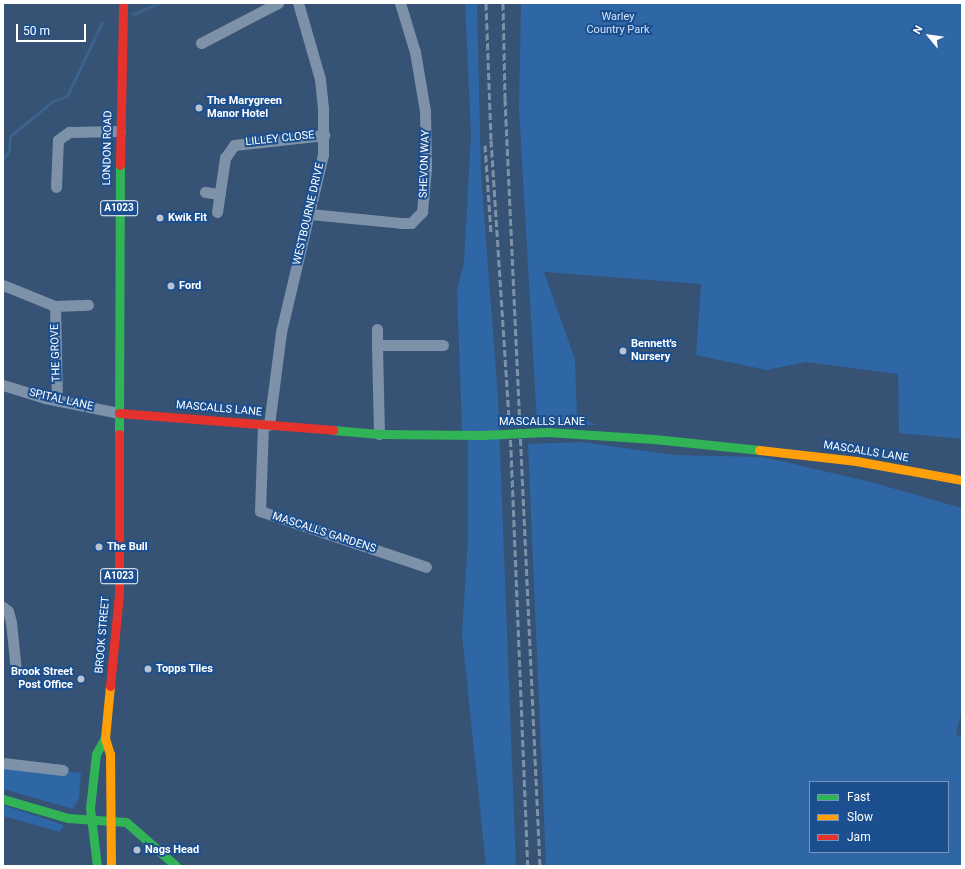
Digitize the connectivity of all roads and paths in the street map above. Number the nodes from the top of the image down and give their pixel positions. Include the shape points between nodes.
1 (123, 3) edge
2 (278, 3) edge
3 (298, 3) edge
4 (400, 3) edge
5 (201, 43) dead end
6 (120, 132) junction
7 (324, 135) junction
8 (56, 187) dead end
9 (205, 192) dead end
10 (220, 194) junction
11 (217, 212) dead end
12 (310, 214) junction
13 (3, 285) edge
14 (88, 305) dead end
15 (55, 306) junction
16 (377, 328) dead end
17 (377, 344) junction
18 (443, 345) dead end
19 (3, 385) edge
20 (57, 400) junction
21 (119, 413) junction
22 (266, 425) junction
23 (379, 434) junction
24 (962, 480) edge
25 (426, 567) dead end
26 (3, 607) edge
27 (16, 671) dead end
28 (105, 738) junction
29 (3, 763) edge
30 (63, 770) dead end
31 (3, 799) edge
32 (91, 820) junction
33 (110, 820) junction
34 (97, 866) edge
35 (111, 866) edge
36 (176, 866) edge

1 - 6 street, LONDON ROAD / A1023
2 - 5 street
3 - 7 street, WESTBOURNE DRIVE via 320,79
4 - 12 street, SHEVON WAY via 416,52 424,105 426,154 422,212 411,223
6 - 8 street via 69,132 58,140
6 - 21 street, LONDON ROAD / A1023
7 - 10 street, LILLEY CLOSE via 234,145 225,158
7 - 12 street, WESTBOURNE DRIVE via 319,176
9 - 10 street
10 - 11 street, LILLEY CLOSE
12 - 22 street, WESTBOURNE DRIVE via 281,332
13 - 15 street
14 - 15 street
15 - 20 street, THE GROVE
16 - 17 street
17 - 18 street
17 - 23 street
19 - 20 street, SPITAL LANE
20 - 21 street, SPITAL LANE
21 - 22 street, MASCALLS LANE
21 - 28 street, BROOK STREET / A1023 via 119,594
22 - 23 street, MASCALLS LANE
22 - 25 street, MASCALLS GARDENS via 260,511
23 - 24 street, MASCALLS LANE, bridge via 482,435 548,432 654,439 856,461
26 - 27 street via 8,611 11,622
28 - 32 street, BROOK STREET / A1023 via 96,754
28 - 33 street, BROOK STREET / A1023 via 110,754
29 - 30 street
31 - 32 street via 68,818
32 - 33 street
32 - 34 street, BROOK STREET / A1023
33 - 35 street, BROOK STREET / A1023
33 - 36 street via 126,822

